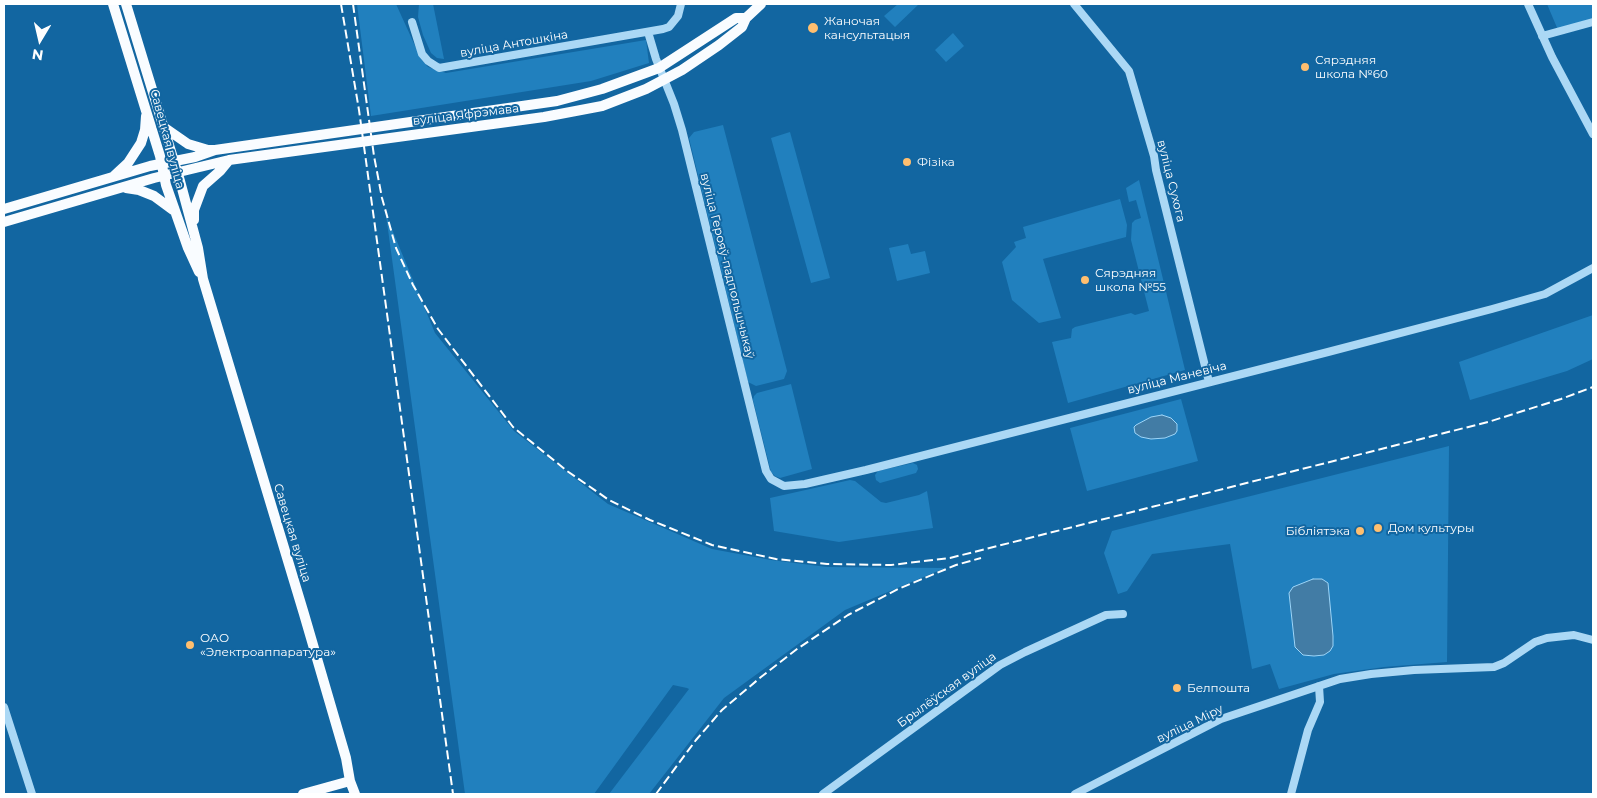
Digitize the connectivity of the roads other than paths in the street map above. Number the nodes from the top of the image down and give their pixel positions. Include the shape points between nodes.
1 (113, 4) edge
2 (126, 4) edge
3 (681, 4) edge
4 (761, 4) edge
5 (1074, 4) edge
6 (1528, 4) edge
7 (746, 18) junction
8 (412, 22) dead end
9 (1593, 22) edge
10 (648, 32) junction
11 (1542, 36) junction
12 (659, 68) junction
13 (665, 78) junction
14 (147, 110) junction
15 (164, 127) junction
16 (319, 134) junction
17 (1593, 134) edge
18 (321, 147) junction
19 (215, 150) junction
20 (229, 160) junction
21 (174, 161) junction
22 (162, 164) junction
23 (178, 173) junction
24 (164, 176) junction
25 (112, 177) junction
26 (123, 188) junction
27 (4, 209) edge
28 (175, 212) junction
29 (4, 222) edge
30 (194, 234) junction
31 (1593, 268) edge
32 (203, 280) junction
33 (1209, 382) junction
34 (766, 472) joint
35 (1123, 614) dead end
36 (1593, 640) edge
37 (1319, 686) junction
38 (4, 707) edge
39 (350, 781) junction
40 (32, 794) edge
41 (302, 794) edge
42 (355, 794) edge
43 (823, 794) edge
44 (1075, 794) edge
45 (1291, 794) edge

1 - 14 main road, Савецкая вуліца
2 - 15 main road, Савецкая вуліца
3 - 10 street, вуліца Антошкіна via 678,16 669,27
4 - 7 main road, вуліца Яфрэмава
5 - 33 street, вуліца Сухога via 1129,71 1154,156
6 - 11 street
7 - 12 main road, вуліца Яфрэмава via 736,18
7 - 13 main road, вуліца Яфрэмава via 742,27 719,46
8 - 10 street, вуліца Антошкіна via 422,54 439,68
9 - 11 street
10 - 12 street
11 - 17 street
12 - 13 street, вуліца Герояў-падпольшчыкаў
12 - 16 main road, вуліца Яфрэмава via 618,85 557,100
13 - 18 main road, вуліца Яфрэмава via 625,98 583,110
13 - 34 street, вуліца Герояў-падпольшчыкаў via 682,130
14 - 22 main road, Савецкая вуліца
14 - 25 main road via 141,143 128,163
15 - 19 main road via 188,144
15 - 21 main road, Савецкая вуліца
16 - 18 main road via 324,141
16 - 19 main road, вуліца Яфрэмава
18 - 20 main road, вуліца Яфрэмава
19 - 21 main road, вуліца Яфрэмава
20 - 23 main road, вуліца Яфрэмава
20 - 30 main road via 203,186 194,210
21 - 22 main road, вуліца Яфрэмава
21 - 23 main road, Савецкая вуліца
22 - 24 main road, Савецкая вуліца
22 - 25 main road, вуліца Яфрэмава
23 - 24 main road, вуліца Яфрэмава
23 - 30 main road, Савецкая вуліца
24 - 26 main road, вуліца Яфрэмава
24 - 28 main road, Савецкая вуліца
25 - 27 main road, вуліца Яфрэмава
26 - 28 main road via 154,196
26 - 29 main road, вуліца Яфрэмава
28 - 32 main road, Савецкая вуліца
30 - 32 main road, Савецкая вуліца
31 - 33 street, вуліца Маневіча via 1538,296
32 - 39 main road, Савецкая вуліца via 304,614
33 - 34 street, вуліца Маневіча via 805,484 784,486 770,479
35 - 43 street, Брылёўская вуліца via 1106,615 1000,665
36 - 37 street, вуліца Міру via 1574,635 1547,638 1494,667 1371,674
37 - 44 street, вуліца Міру via 1221,719
37 - 45 street via 1320,702 1308,730
38 - 40 street
39 - 41 main road
39 - 42 main road, Савецкая вуліца

